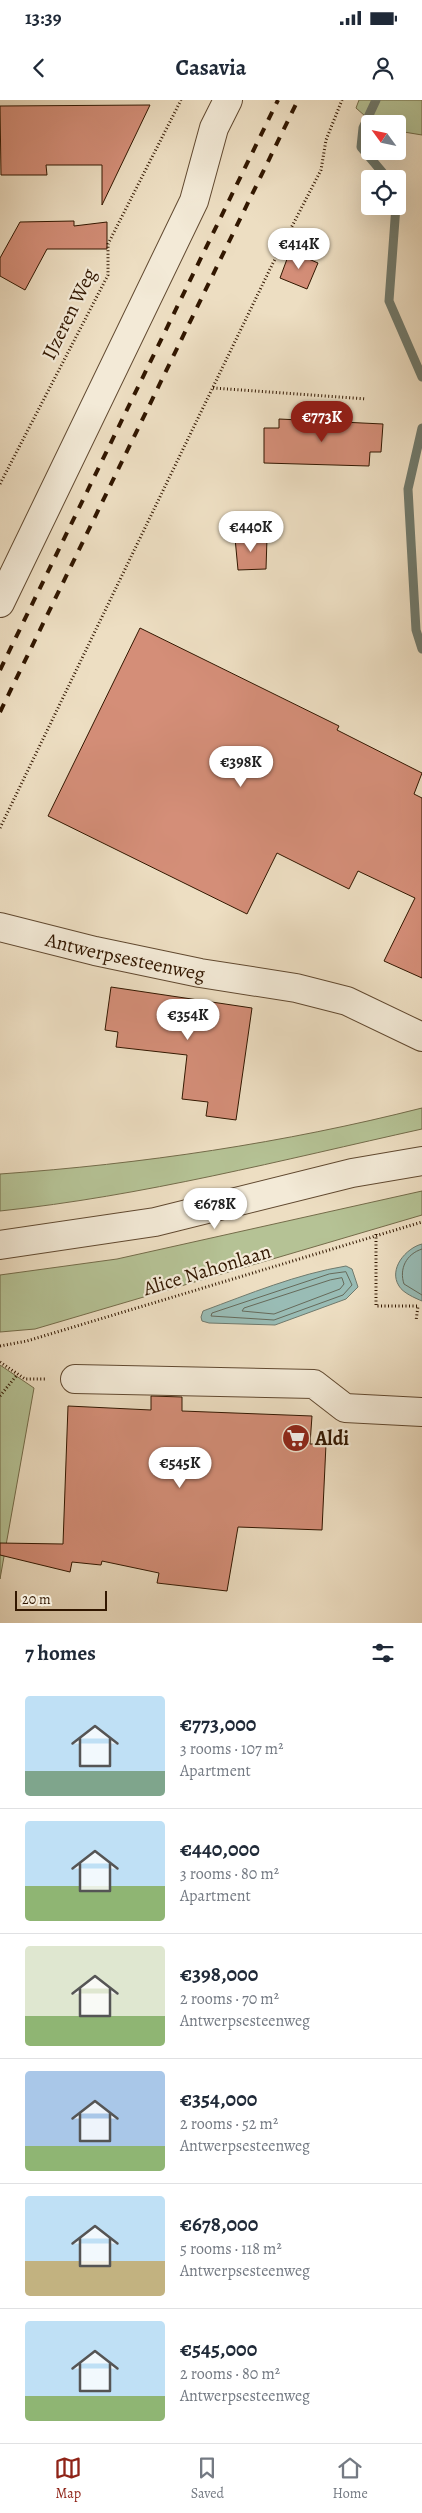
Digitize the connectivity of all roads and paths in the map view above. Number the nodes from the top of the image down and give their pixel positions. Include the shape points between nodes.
1 (182, 100) edge
2 (228, 100) edge
3 (342, 100) edge
4 (213, 388) junction
5 (366, 398) dead end
6 (0, 484) edge
7 (0, 603) edge
8 (0, 828) edge
9 (0, 927) edge
10 (422, 1037) edge
11 (422, 1161) edge
12 (422, 1222) edge
13 (376, 1234) junction
14 (0, 1245) edge
15 (416, 1321) dead end
16 (0, 1346) edge
17 (0, 1362) edge
18 (18, 1374) junction
19 (75, 1379) joint
20 (0, 1396) edge
21 (422, 1412) edge

1 - 6 path, IJzeren Weg via 108,244 108,275
2 - 7 street via 214,128 194,201
3 - 4 path via 331,123 322,170
4 - 5 path
4 - 8 path
9 - 10 street, Antwerpsesteenweg via 95,951 200,973 296,988 347,1001
11 - 14 street via 352,1173 155,1222
12 - 13 path, Alice Nahonlaan
13 - 15 path via 376,1306 418,1306
13 - 16 path, Alice Nahonlaan via 27,1341
17 - 18 path
18 - 19 path via 25,1379
18 - 20 path
19 - 21 street via 314,1384 345,1408

